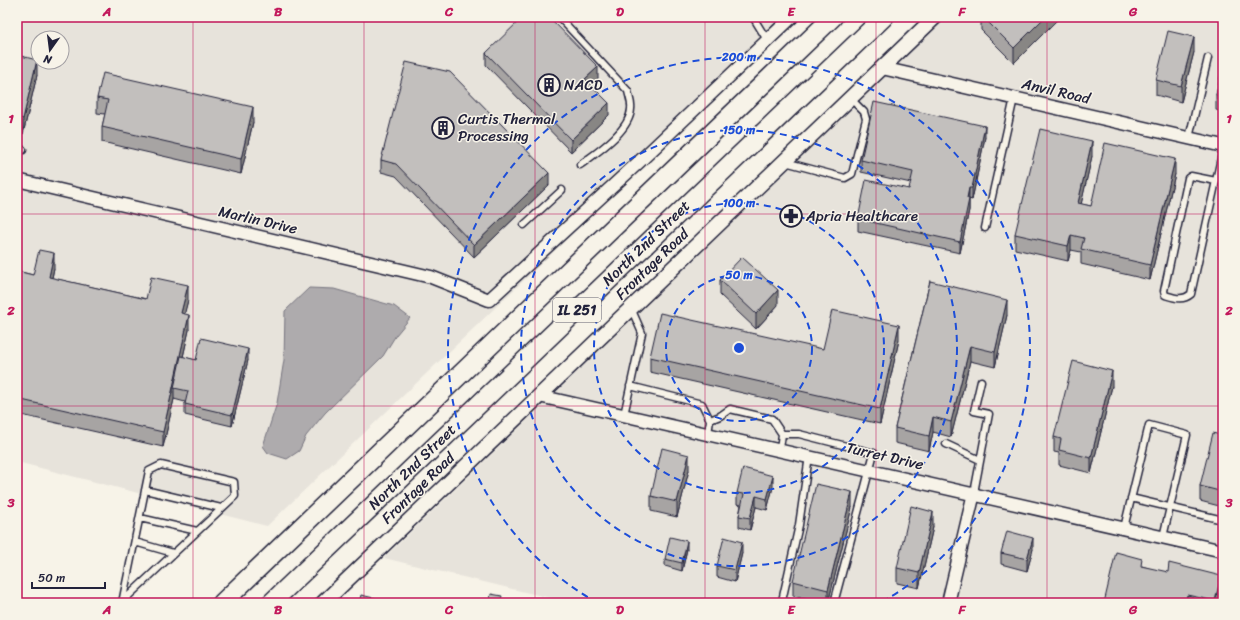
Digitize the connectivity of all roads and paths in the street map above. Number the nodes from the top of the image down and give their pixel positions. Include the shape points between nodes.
1 (559, 17) edge
2 (753, 17) edge
3 (792, 17) edge
4 (833, 17) edge
5 (884, 17) edge
6 (935, 17) edge
7 (767, 40) junction
8 (1208, 58) dead end
9 (882, 68) junction
10 (850, 98) junction
11 (1014, 98) junction
12 (1189, 138) junction
13 (1223, 146) edge
14 (1223, 149) edge
15 (784, 162) junction
16 (580, 166) dead end
17 (17, 180) edge
18 (1216, 181) junction
19 (562, 190) dead end
20 (524, 225) dead end
21 (985, 228) dead end
22 (631, 308) junction
23 (981, 381) dead end
24 (630, 386) junction
25 (539, 396) junction
26 (624, 415) junction
27 (710, 420) junction
28 (708, 434) junction
29 (782, 434) junction
30 (946, 444) dead end
31 (780, 449) junction
32 (809, 456) junction
33 (980, 460) junction
34 (870, 470) junction
35 (145, 490) junction
36 (974, 493) junction
37 (1131, 498) junction
38 (1170, 507) junction
39 (222, 508) junction
40 (140, 518) junction
41 (1223, 520) edge
42 (1124, 528) junction
43 (197, 531) junction
44 (1163, 536) junction
45 (135, 542) junction
46 (1223, 551) edge
47 (173, 553) junction
48 (122, 602) edge
49 (222, 603) edge
50 (271, 603) edge
51 (323, 603) edge
52 (790, 603) edge
53 (834, 603) edge
54 (948, 603) edge

1 - 16 lane via 628,91 630,100 631,110 621,132
2 - 7 lane
3 - 7 street
4 - 49 main road, IL 251
5 - 50 main road, North 2nd Street / IL 251
6 - 9 street, Frontage Road
7 - 17 street, Marlin Drive via 489,300 431,277
8 - 12 lane
9 - 10 street, Frontage Road
9 - 11 street, Anvil Road
10 - 15 street, Frontage Road
10 - 15 lane via 864,112 866,119 852,174 844,178
11 - 12 street, Anvil Road
11 - 21 lane
12 - 13 street, Anvil Road
14 - 18 lane
15 - 22 street, Frontage Road
18 - 18 lane via 1191,294 1179,299 1166,295 1164,291 1188,178 1195,176
19 - 20 lane
22 - 24 lane via 642,333
22 - 25 street, Frontage Road
23 - 33 lane via 974,412 989,414
24 - 26 lane
24 - 27 lane via 702,404
25 - 26 street, Turret Drive
25 - 51 street, Frontage Road
26 - 28 street, Turret Drive
27 - 28 lane
27 - 29 lane via 730,409 772,418
28 - 31 street, Turret Drive
29 - 31 lane
29 - 34 lane via 799,434 874,453
30 - 33 lane
31 - 32 street, Turret Drive
32 - 34 street, Turret Drive
32 - 52 lane via 782,601
33 - 36 lane
34 - 36 street, Turret Drive
34 - 53 lane via 857,509
35 - 39 lane
35 - 39 lane via 150,471 161,465 234,482 234,496
35 - 40 lane
36 - 42 street, Turret Drive
36 - 54 street
37 - 38 lane
37 - 38 lane via 1149,425 1187,435
37 - 42 lane
38 - 41 lane
38 - 44 lane
39 - 43 lane
40 - 43 lane
40 - 45 lane
42 - 44 street, Turret Drive
43 - 47 lane
44 - 46 street, Turret Drive
45 - 47 lane
45 - 48 lane
47 - 48 lane

